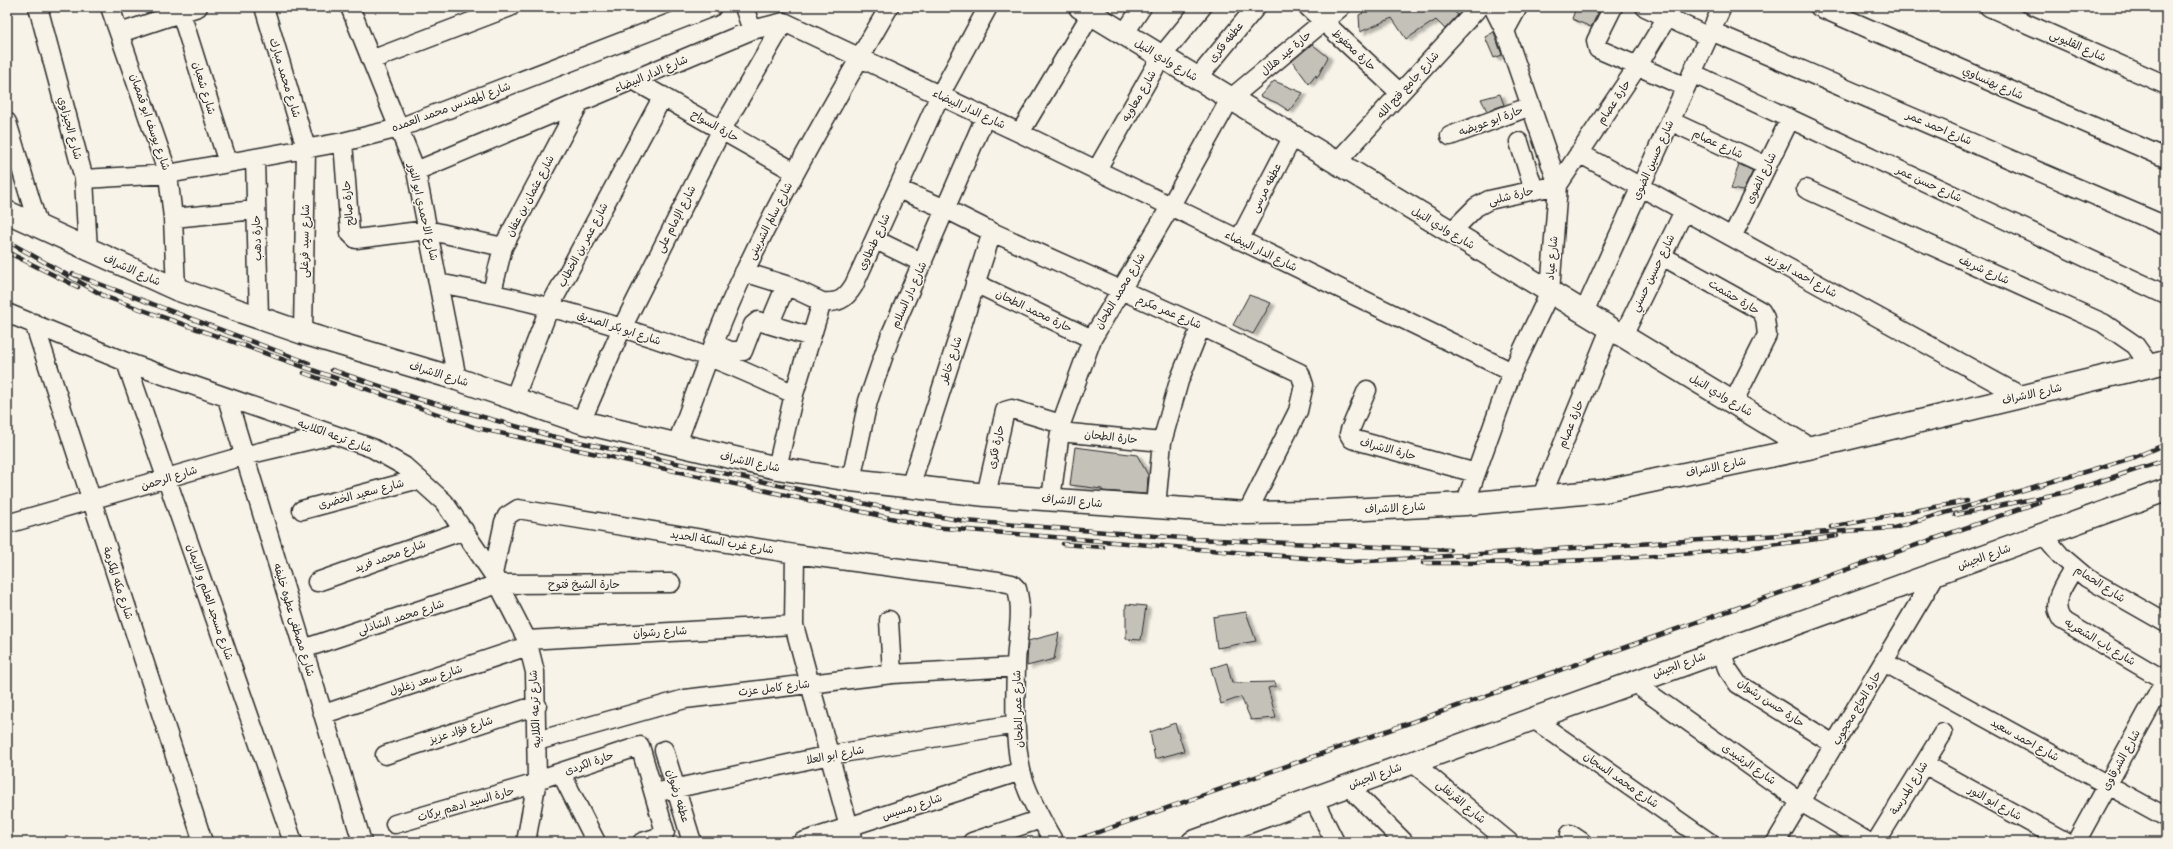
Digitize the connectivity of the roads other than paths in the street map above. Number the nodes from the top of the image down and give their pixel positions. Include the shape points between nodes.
1 (38, 7) edge
2 (110, 7) edge
3 (264, 7) edge
4 (350, 7) edge
5 (510, 7) edge
6 (712, 7) edge
7 (744, 7) edge
8 (889, 7) edge
9 (988, 7) edge
10 (1142, 7) edge
11 (1202, 7) edge
12 (1256, 7) edge
13 (1308, 7) edge
14 (1341, 7) edge
15 (1479, 7) edge
16 (1493, 7) edge
17 (1518, 7) edge
18 (1613, 7) edge
19 (1645, 7) edge
20 (1722, 7) edge
21 (1819, 7) edge
22 (1989, 7) edge
23 (190, 10) edge
24 (1085, 10) edge
25 (1854, 14) edge
26 (1667, 17) junction
27 (784, 22) junction
28 (1324, 22) junction
29 (752, 30) junction
30 (1505, 31) junction
31 (120, 33) junction
32 (1124, 34) junction
33 (1710, 34) junction
34 (860, 57) junction
35 (1161, 57) junction
36 (372, 60) junction
37 (1637, 67) junction
38 (1197, 79) junction
39 (1689, 80) junction
40 (635, 81) junction
41 (2166, 84) edge
42 (1400, 93) junction
43 (940, 95) junction
44 (662, 96) junction
45 (1230, 99) junction
46 (579, 104) junction
47 (1531, 106) junction
48 (985, 117) junction
49 (1790, 119) junction
50 (7, 122) edge
51 (1670, 122) junction
52 (399, 128) junction
53 (721, 130) junction
54 (1020, 133) junction
55 (1293, 136) junction
56 (1450, 136) dead end
57 (343, 142) junction
58 (1519, 142) dead end
59 (306, 148) junction
60 (1580, 153) junction
61 (255, 158) junction
62 (2166, 158) edge
63 (228, 163) junction
64 (1336, 163) junction
65 (1767, 166) junction
66 (416, 171) junction
67 (1096, 171) junction
68 (794, 172) junction
69 (168, 174) junction
70 (84, 179) junction
71 (1558, 185) junction
72 (1641, 187) junction
73 (1806, 189) dead end
74 (898, 190) junction
75 (1534, 190) junction
76 (1170, 207) junction
77 (946, 209) junction
78 (256, 210) junction
79 (1684, 211) junction
80 (7, 212) edge
81 (173, 218) junction
82 (2166, 226) edge
83 (39, 228) junction
84 (427, 230) junction
85 (992, 232) junction
86 (1451, 232) junction
87 (1732, 237) junction
88 (876, 240) junction
89 (1239, 240) junction
90 (503, 247) junction
91 (88, 251) junction
92 (1662, 256) junction
93 (923, 263) junction
94 (744, 272) junction
95 (438, 283) junction
96 (975, 283) junction
97 (786, 285) junction
98 (176, 289) junction
99 (1120, 291) junction
100 (492, 292) junction
101 (1550, 292) junction
102 (2166, 295) edge
103 (822, 302) junction
104 (550, 306) junction
105 (7, 312) edge
106 (1584, 312) junction
107 (259, 318) junction
108 (34, 323) junction
109 (770, 323) junction
110 (1201, 326) junction
111 (622, 328) junction
112 (1616, 332) junction
113 (303, 333) junction
114 (811, 337) junction
115 (1092, 339) junction
116 (712, 350) junction
117 (126, 362) junction
118 (2158, 364) edge
119 (1512, 372) junction
120 (457, 379) junction
121 (1367, 390) dead end
122 (794, 394) junction
123 (2023, 396) junction
124 (226, 398) junction
125 (514, 399) junction
126 (1733, 403) junction
127 (581, 422) junction
128 (1061, 428) junction
129 (332, 435) junction
130 (1162, 442) junction
131 (676, 446) junction
132 (1808, 448) junction
133 (243, 456) junction
134 (777, 468) junction
135 (1476, 473) junction
136 (167, 478) junction
137 (420, 479) junction
138 (851, 480) junction
139 (910, 487) junction
140 (2166, 490) edge
141 (986, 495) junction
142 (1541, 498) junction
143 (1051, 499) junction
144 (91, 501) junction
145 (1465, 504) junction
146 (1156, 508) junction
147 (302, 510) dead end
148 (1247, 513) junction
149 (7, 524) edge
150 (464, 530) junction
151 (2042, 535) junction
152 (795, 554) junction
153 (2074, 568) junction
154 (1936, 574) junction
155 (495, 579) junction
156 (998, 580) joint
157 (317, 582) dead end
158 (671, 583) dead end
159 (889, 620) dead end
160 (2166, 623) edge
161 (794, 625) junction
162 (528, 643) junction
163 (303, 649) junction
164 (1721, 650) junction
165 (1884, 662) junction
166 (1016, 667) junction
167 (892, 674) junction
168 (2166, 680) edge
169 (1633, 682) junction
170 (810, 683) junction
171 (537, 705) junction
172 (324, 714) junction
173 (1532, 718) junction
174 (1016, 724) junction
175 (1943, 733) dead end
176 (537, 741) junction
177 (1835, 745) junction
178 (664, 750) dead end
179 (385, 754) dead end
180 (830, 755) junction
181 (1412, 762) junction
182 (1924, 764) junction
183 (1021, 771) junction
184 (561, 773) junction
185 (537, 782) junction
186 (2107, 785) junction
187 (1348, 786) junction
188 (676, 788) junction
189 (654, 793) junction
190 (1313, 798) junction
191 (1801, 802) junction
192 (2166, 818) edge
193 (1041, 819) junction
194 (395, 824) dead end
195 (851, 834) edge
196 (1200, 841) edge
197 (204, 842) edge
198 (293, 842) edge
199 (362, 842) edge
200 (526, 842) edge
201 (596, 842) edge
202 (642, 842) edge
203 (692, 842) edge
204 (802, 842) edge
205 (972, 842) edge
206 (1054, 842) edge
207 (1335, 842) edge
208 (1404, 842) edge
209 (1509, 842) edge
210 (1709, 842) edge
211 (1776, 842) edge
212 (1868, 842) edge
213 (1876, 842) edge
214 (2066, 842) edge
215 (2076, 842) edge

1 - 70 street, شارع الجيزاوي
2 - 31 street, شارع يوسف ابو قمصان
3 - 59 street, شارع محمد مبارك
4 - 36 street, شارع الاحمدي ابو النور
5 - 36 street
6 - 52 street, شارع المهندس محمد العمده
7 - 29 street
8 - 34 street, شارع سالم الشربينى
9 - 43 street, شارع طنطاوى
10 - 32 street
11 - 35 street, شارع معاويه
12 - 38 street, عطفه فكرى
13 - 28 street, حارة محفوظ
14 - 28 street, حارة عيد هلال
15 - 42 street, شارع جامع فتح الله
16 - 30 street, شارع عياد
17 - 30 street
18 - 37 street, شارع حسن عمر via 1596,41 1597,47 1600,51
19 - 26 street
20 - 33 street, شارع حسين الضوى
21 - 25 street, شارع بهنساوي
22 - 41 street, شارع القليوبى
23 - 31 street
23 - 63 street, شارع شعبان
24 - 32 street, شارع وادي النيل
24 - 54 street
25 - 62 street, شارع بهنساوي
26 - 33 street
26 - 37 street, حارة عصام
27 - 29 street, شارع الدار البيضاء
27 - 34 street, شارع الدار البيضاء
27 - 53 street, شارع الإمام على
28 - 42 street, حارة محفوظ
28 - 45 street, حارة عيد هلال
29 - 40 street, شارع الدار البيضاء
30 - 47 street, شارع عياد
31 - 69 street, شارع يوسف ابو قمصان
32 - 35 street, شارع وادي النيل
33 - 39 street, شارع حسين الضوى
33 - 82 street, شارع احمد عمر
34 - 43 street, شارع الدار البيضاء
34 - 68 street, شارع سالم الشربينى
35 - 38 street, شارع وادي النيل
35 - 67 street, شارع معاويه
36 - 52 street, شارع الاحمدي ابو النور
37 - 39 street, شارع حسن عمر
37 - 60 street, حارة عصام
38 - 45 street, شارع وادي النيل
39 - 49 street, شارع حسن عمر
39 - 51 street, شارع حسين الضوى
40 - 44 street, حارة السواح
40 - 46 street, شارع الدار البيضاء
42 - 64 street, شارع جامع فتح الله
43 - 48 street, شارع الدار البيضاء
43 - 74 street, شارع طنطاوى
44 - 53 street, حارة السواح
44 - 104 street, شارع عمر بن الخطاب
45 - 55 street, شارع وادي النيل
45 - 76 street, شارع محمد الطحان
46 - 66 street, شارع الدار البيضاء
46 - 90 street, شارع عثمان بن عفان
47 - 56 street, حارة ابو عويضه
47 - 71 street, شارع عياد
48 - 54 street, شارع الدار البيضاء
48 - 77 street, شارع دار السلام
49 - 65 street, شارع الضوى
49 - 102 street, شارع حسن عمر
50 - 83 street
51 - 65 street, شارع عصام
51 - 72 street, شارع حسين الضوى
52 - 57 street, شارع المهندس محمد العمده
52 - 66 street, شارع الاحمدي ابو النور
53 - 68 street, حارة السواح
53 - 111 street, شارع الإمام على
54 - 67 street, شارع الدار البيضاء
55 - 64 street, شارع وادي النيل
55 - 89 street, عطفه مرسى
57 - 59 street, شارع المهندس محمد العمده
57 - 84 street, حارة صالح via 350,233 356,239 362,239
58 - 75 street
59 - 61 street, شارع المهندس محمد العمده
59 - 113 street, شارع سيد فرغلى
60 - 71 street, حارة عصام
60 - 72 street, شارع احمد ابو زيد
61 - 63 street, شارع المهندس محمد العمده
61 - 78 street, حارة دهب
63 - 69 street, شارع المهندس محمد العمده
64 - 86 street, شارع وادي النيل
65 - 87 street, شارع الضوى
66 - 84 street, شارع الاحمدي ابو النور
67 - 76 street, شارع الدار البيضاء
68 - 94 street, شارع سالم الشربينى
69 - 70 street, شارع المهندس محمد العمده
69 - 81 street, شارع يوسف ابو قمصان
70 - 91 street, شارع الجيزاوي
71 - 75 street, حارة شلبى
71 - 101 street, شارع عياد
72 - 79 street, شارع احمد ابو زيد
72 - 106 street, شارع حسين الضوى
73 - 118 street, شارع شريف via 2103,323
74 - 77 street, شارع عمر مكرم
74 - 88 street, شارع طنطاوى
75 - 86 street, حارة شلبى via 1489,200 1476,207
76 - 89 street, شارع الدار البيضاء
76 - 99 street, شارع محمد الطحان
77 - 85 street, شارع عمر مكرم
77 - 93 street, شارع دار السلام
78 - 81 street
78 - 107 street, حارة دهب
79 - 87 street, شارع احمد ابو زيد
79 - 92 street, شارع حسين حسني
80 - 83 street, شارع الاشراف
81 - 98 street, شارع يوسف ابو قمصان
83 - 91 street, شارع الاشراف
84 - 90 street
84 - 95 street, شارع الاحمدي ابو النور
85 - 96 street, شارع خاطر
85 - 99 street, شارع عمر مكرم
86 - 101 street, شارع وادي النيل
87 - 123 street, شارع احمد ابو زيد
88 - 93 street
88 - 103 street, شارع طنطاوى via 844,299 836,303
89 - 119 street, شارع الدار البيضاء
90 - 100 street, شارع عثمان بن عفان
91 - 98 street, شارع الاشراف
92 - 112 street, شارع حسين حسني
92 - 126 street, حارة حشمت via 1761,311 1765,318 1767,335
93 - 138 street, شارع دار السلام via 891,334 868,401
94 - 97 street
94 - 116 street, شارع سالم الشربينى
95 - 100 street, شارع ابو بكر الصديق
95 - 120 street, شارع الاحمدي ابو النور
96 - 115 street, حارة محمد الطحان
96 - 139 street, شارع خاطر
97 - 103 street
97 - 109 street
98 - 107 street, شارع الاشراف
99 - 110 street, شارع عمر مكرم
99 - 115 street, شارع محمد الطحان
100 - 104 street, شارع ابو بكر الصديق
101 - 106 street, شارع وادي النيل
101 - 119 street, شارع عياد
103 - 114 street
104 - 111 street, شارع ابو بكر الصديق
104 - 125 street, شارع عمر بن الخطاب
105 - 108 street, شارع ترعه الكلابيه
106 - 112 street, شارع وادي النيل
107 - 113 street, شارع الاشراف
108 - 117 street, شارع ترعه الكلابيه
108 - 144 street, شارع مكه المكرمة
109 - 114 street
109 - 116 street via 754,323 744,349 740,352
110 - 130 street via 1179,380
110 - 148 street, شارع عمر مكرم via 1294,369 1303,378 1303,395 1298,411
111 - 116 street, شارع ابو بكر الصديق
111 - 127 street, شارع الإمام على
112 - 126 street, شارع وادي النيل
112 - 142 street, حارة عصام
113 - 120 street, شارع الاشراف
114 - 122 street
115 - 128 street, شارع محمد الطحان
116 - 122 street, شارع ابو بكر الصديق
116 - 131 street, شارع سالم الشربينى
117 - 124 street, شارع ترعه الكلابيه
117 - 136 street, شارع مسجد العلم و الايمان
118 - 123 street, شارع الاشراف
119 - 135 street, شارع عياد
120 - 125 street, شارع الاشراف
121 - 135 street, حارة الاشراف via 1350,430 1352,439
122 - 134 street
123 - 132 street, شارع الاشراف
124 - 129 street, شارع ترعه الكلابيه
124 - 133 street, شارع مصطفى عطوه خليفه
125 - 127 street, شارع الاشراف
126 - 132 street, شارع وادي النيل
127 - 131 street, شارع الاشراف
128 - 130 street, حارة الطحان
128 - 141 street, حارة فكرى via 1012,409 1005,412
128 - 143 street, شارع محمد الطحان
129 - 133 street, شارع الرحمن
129 - 137 street, شارع ترعه الكلابيه via 372,448 404,466
130 - 146 street
131 - 134 street, شارع الاشراف
132 - 142 street, شارع الاشراف via 1604,491
133 - 136 street, شارع الرحمن
133 - 163 street, شارع مصطفى عطوه خليفه
134 - 138 street, شارع الاشراف
135 - 145 street, شارع عياد
136 - 144 street, شارع الرحمن
136 - 198 street, شارع مسجد العلم و الايمان
137 - 147 street, شارع سعيد الخضرى
137 - 150 street, شارع ترعه الكلابيه via 444,502
138 - 139 street, شارع الاشراف
139 - 141 street, شارع الاشراف
140 - 151 street, شارع الجيش
141 - 143 street, شارع الاشراف
142 - 145 street, شارع الاشراف
143 - 146 street, شارع الاشراف
144 - 149 street, شارع الرحمن
144 - 197 street, شارع مكه المكرمة
145 - 148 street, شارع الاشراف
146 - 148 street, شارع الاشراف
150 - 155 street, شارع ترعه الكلابيه
150 - 157 street, شارع محمد فريد
151 - 153 street, شارع الحمام
151 - 154 street, شارع الجيش
152 - 155 street, شارع غرب السكة الحديد via 518,509 507,516 504,522
152 - 156 street, شارع غرب السكة الحديد
152 - 161 street
153 - 160 street, شارع الحمام via 2102,588
153 - 168 street, شارع باب الشعريه via 2057,602 2057,612 2062,620
154 - 164 street, شارع الجيش
154 - 165 street, حارة الحاج محجوب
155 - 158 street, حارة الشيخ فتوح
155 - 162 street, شارع ترعه الكلابيه
155 - 163 street, شارع محمد الشاذلى
156 - 166 street, شارع عمر الطحان via 1012,584 1019,598
159 - 167 street
161 - 162 street, شارع رشوان
161 - 170 street
162 - 171 street, شارع ترعه الكلابيه via 535,672
162 - 172 street, شارع سعد زغلول
163 - 172 street, شارع مصطفى عطوه خليفه
164 - 169 street, شارع الجيش
164 - 177 street, حارة حسن رشوان via 1727,668 1738,684
165 - 177 street, حارة الحاج محجوب
165 - 186 street, شارع احمد سعيد
166 - 167 street, شارع كامل عزت
166 - 174 street, شارع عمر الطحان
167 - 170 street, شارع كامل عزت
168 - 186 street, شارع الشرقاوى
169 - 173 street, شارع الجيش
169 - 191 street, شارع الرشيدى
170 - 176 street, شارع كامل عزت via 685,699
170 - 180 street
171 - 176 street, شارع ترعه الكلابيه
171 - 179 street, شارع فؤاد عزيز
172 - 199 street, شارع مصطفى عطوه خليفه
173 - 181 street, شارع الجيش
173 - 210 street, شارع محمد السجان
174 - 180 street, شارع ابو العلا
174 - 183 street, شارع عمر الطحان
175 - 182 street, شارع المدرسة
176 - 185 street, شارع ترعه الكلابيه
177 - 191 street, حارة الحاج محجوب
178 - 188 street, عطفه رضوان
180 - 188 street, شارع ابو العلا
180 - 195 street
181 - 187 street, شارع الجيش
181 - 209 street, شارع القرنفلى
182 - 213 street, شارع المدرسة
182 - 214 street, شارع ابو النور
183 - 193 street, شارع عمر الطحان
183 - 195 street, شارع رمسيس
184 - 185 street, حارة الكردى
184 - 189 street, حارة الكردى via 640,746
184 - 201 street
185 - 194 street, حارة السيد ادهم بركات
185 - 200 street, شارع ترعه الكلابيه
186 - 192 street, شارع احمد سعيد
186 - 215 street, شارع الشرقاوى
187 - 190 street, شارع الجيش
187 - 208 street
188 - 189 street, شارع ابو العلا
188 - 203 street, عطفه رضوان
189 - 202 street via 665,832 662,836
190 - 196 street, شارع الجيش
190 - 207 street
191 - 211 street, حارة الحاج محجوب
191 - 212 street, شارع الرشيدى
193 - 205 street
193 - 206 street, شارع عمر الطحان
195 - 204 street, شارع رمسيس

